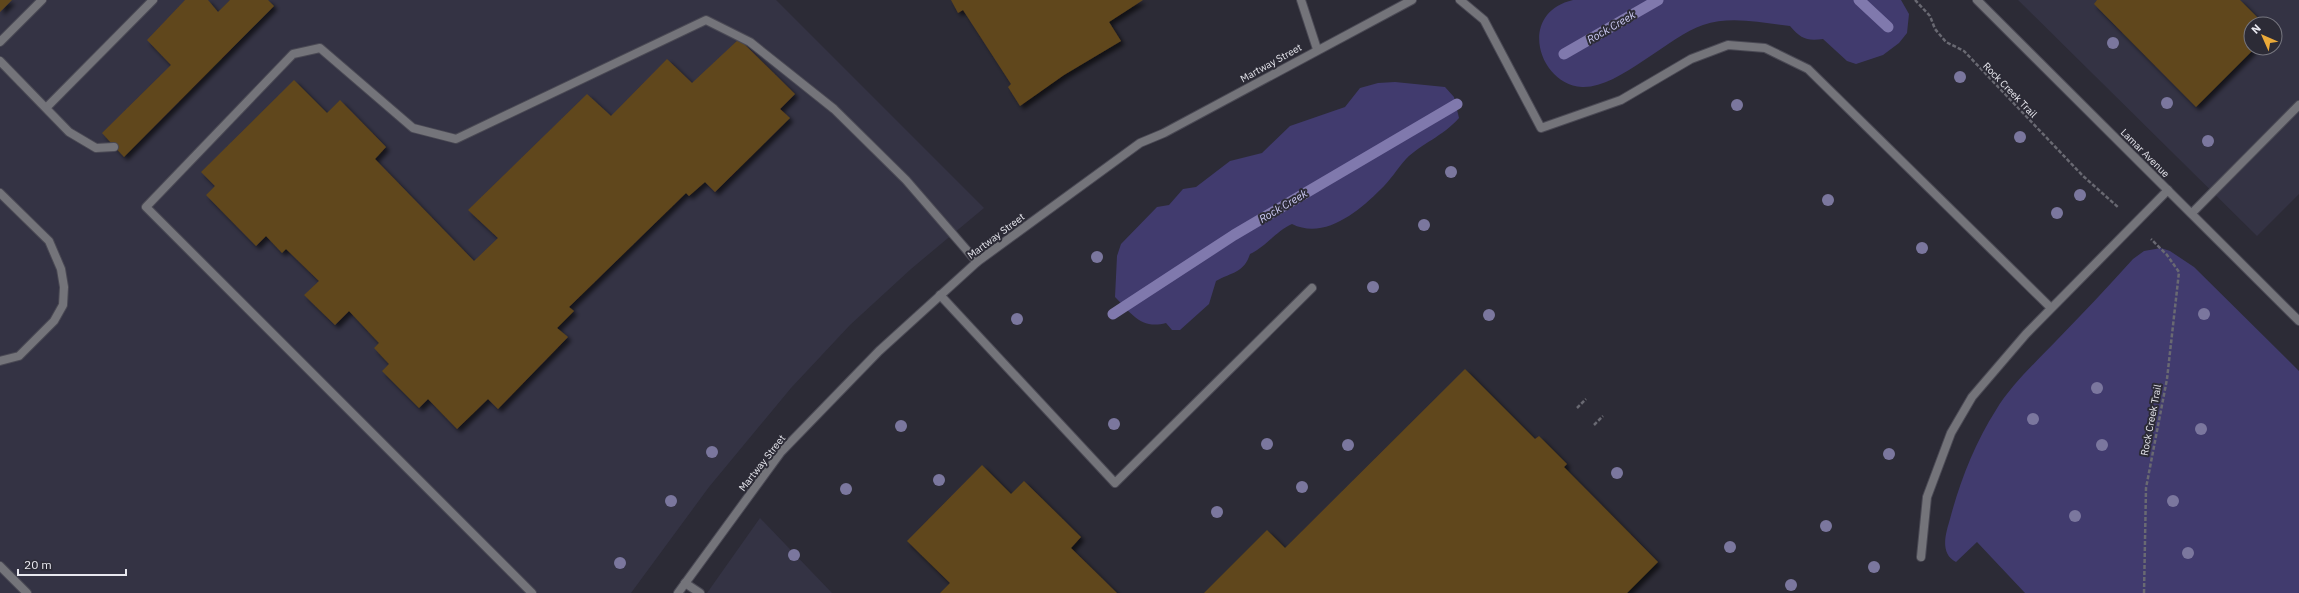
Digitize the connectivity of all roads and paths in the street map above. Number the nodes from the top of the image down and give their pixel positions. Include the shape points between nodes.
1 (42, 0) edge
2 (153, 0) edge
3 (1301, 0) edge
4 (1412, 0) edge
5 (1460, 0) edge
6 (1916, 0) edge
7 (1977, 0) edge
8 (0, 42) edge
9 (1317, 49) junction
10 (0, 61) edge
11 (2299, 105) edge
12 (46, 108) junction
13 (114, 146) dead end
14 (2099, 188) dead end
15 (2168, 190) junction
16 (0, 193) edge
17 (2192, 213) junction
18 (2167, 255) dead end
19 (978, 262) junction
20 (1312, 288) dead end
21 (940, 295) junction
22 (2051, 308) junction
23 (2299, 321) edge
24 (0, 361) edge
25 (1586, 399) dead end
26 (1577, 408) dead end
27 (1603, 416) dead end
28 (1594, 425) dead end
29 (1921, 557) dead end
30 (0, 566) edge
31 (685, 584) junction
32 (27, 593) edge
33 (532, 593) edge
34 (678, 593) edge
35 (700, 593) edge
36 (2144, 593) edge

1 - 8 street
2 - 12 street
3 - 9 street
4 - 9 street, Martway Street
5 - 22 street via 1484,20 1541,128 1621,100 1691,59 1728,45 1765,48 1808,69
6 - 14 path, Rock Creek Trail via 1930,16 1935,29 1946,42 1964,51 2077,170
7 - 15 street, Lamar Avenue
9 - 19 street, Martway Street via 1164,133 1140,143
10 - 12 street
11 - 17 street
12 - 13 street via 69,132 96,148
15 - 17 street, Lamar Avenue
15 - 22 street
16 - 24 street via 49,241 61,269 64,286 62,305 54,321 19,356
17 - 23 street, Lamar Avenue
18 - 36 path, Rock Creek Trail via 2179,272 2167,379 2146,488
19 - 21 street, Martway Street
19 - 33 street via 906,180 834,109 750,42 706,20 456,139 413,128 320,48 293,54 146,207
20 - 21 street via 1115,482
21 - 31 street, Martway Street via 879,351 781,452
22 - 29 street via 1972,397 1951,433 1928,497
25 - 26 path
27 - 28 path
30 - 32 street
31 - 34 street, Martway Street
31 - 35 street

